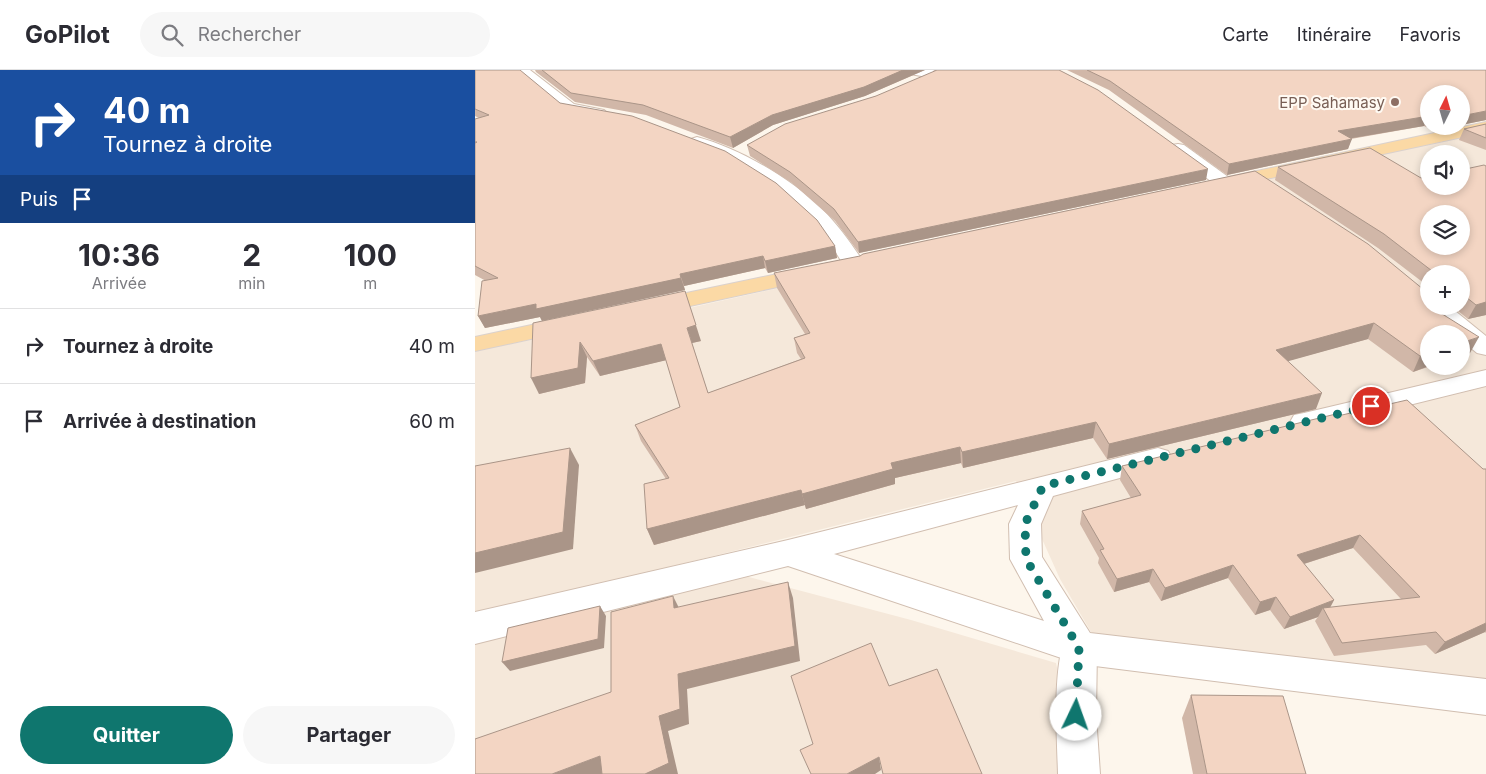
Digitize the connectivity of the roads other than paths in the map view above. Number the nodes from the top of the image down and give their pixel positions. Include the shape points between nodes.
1 (521, 70) edge
2 (910, 70) edge
3 (937, 72) edge
4 (906, 87) edge
5 (613, 115) edge
6 (1486, 127) edge
7 (683, 136) edge
8 (1164, 139) edge
9 (1255, 177) junction
10 (1225, 183) junction
11 (1196, 189) edge
12 (1279, 194) edge
13 (847, 266) joint
14 (631, 311) edge
15 (1445, 315) edge
16 (592, 320) edge
17 (475, 344) edge
18 (1486, 348) edge
19 (1486, 378) edge
20 (1274, 429) edge
21 (1188, 450) edge
22 (1043, 486) junction
23 (788, 553) junction
24 (475, 628) edge
25 (1079, 648) junction
26 (1486, 697) edge
27 (1079, 774) edge

1 - 5 street via 569,108
2 - 3 street
3 - 4 street
6 - 9 main road
7 - 13 street via 741,152 827,226
8 - 10 street
9 - 10 main road
9 - 12 street
10 - 11 main road
13 - 14 main road
15 - 18 street
16 - 17 main road
19 - 20 street
21 - 22 street
22 - 23 street
22 - 25 street via 1025,524 1026,559
23 - 24 street
23 - 25 street
25 - 26 street
25 - 27 street via 1076,715

